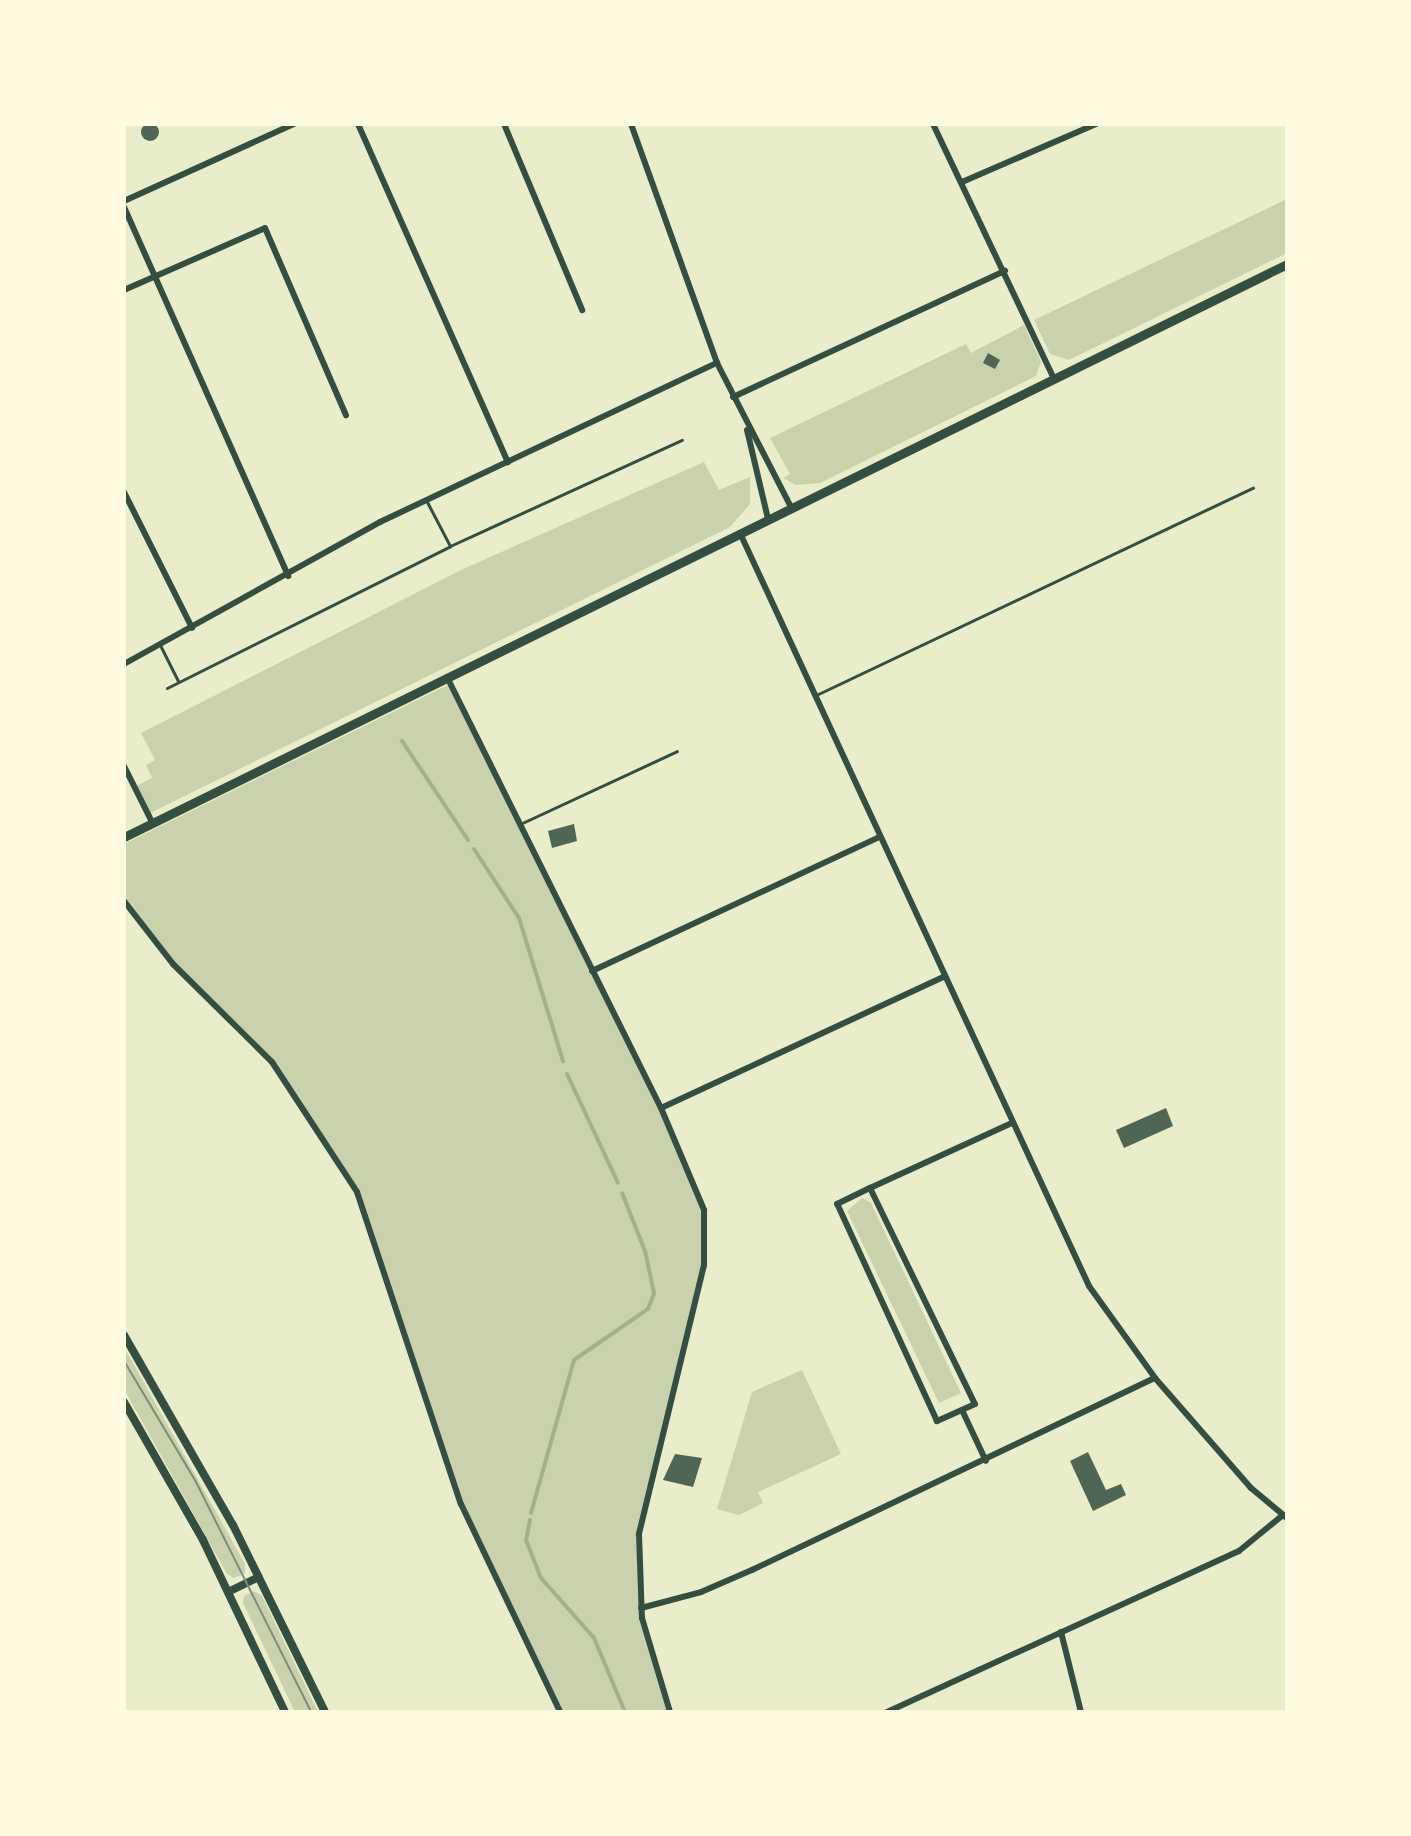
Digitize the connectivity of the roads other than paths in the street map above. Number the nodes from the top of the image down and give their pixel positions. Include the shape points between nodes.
1 (294, 124) edge
2 (358, 124) edge
3 (504, 124) edge
4 (631, 124) edge
5 (933, 124) edge
6 (1096, 124) edge
7 (962, 182) junction
8 (124, 204) edge
9 (1287, 264) edge
10 (1005, 271) junction
11 (154, 277) junction
12 (124, 290) edge
13 (582, 310) dead end
14 (717, 363) junction
15 (1054, 379) junction
16 (733, 397) junction
17 (346, 415) dead end
18 (746, 426) junction
19 (682, 440) dead end
20 (508, 462) junction
21 (1253, 488) dead end
22 (124, 492) edge
23 (426, 500) junction
24 (791, 507) junction
25 (768, 519) junction
26 (740, 532) junction
27 (450, 546) junction
28 (288, 576) junction
29 (192, 628) junction
30 (160, 645) junction
31 (124, 664) edge
32 (447, 677) junction
33 (179, 682) junction
34 (167, 688) dead end
35 (814, 696) junction
36 (677, 751) dead end
37 (124, 766) edge
38 (152, 822) junction
39 (520, 824) junction
40 (124, 837) edge
41 (880, 837) junction
42 (124, 901) edge
43 (592, 971) junction
44 (945, 976) junction
45 (661, 1108) junction
46 (1012, 1123) junction
47 (870, 1188) junction
48 (124, 1335) edge
49 (1155, 1378) junction
50 (124, 1402) edge
51 (962, 1410) junction
52 (986, 1461) junction
53 (1285, 1516) edge
54 (259, 1577) junction
55 (228, 1592) junction
56 (641, 1608) junction
57 (1061, 1632) junction
58 (285, 1712) edge
59 (325, 1712) edge
60 (560, 1712) edge
61 (670, 1712) edge
62 (887, 1712) edge
63 (1081, 1712) edge

1 - 8 street
2 - 20 street
3 - 13 street
4 - 14 street
5 - 7 street
6 - 7 street
7 - 10 street
8 - 11 street
9 - 15 main road
10 - 15 street
10 - 16 street
11 - 12 street
11 - 17 street via 265,228
11 - 28 street
14 - 16 street
14 - 20 street
15 - 24 main road
16 - 18 street
18 - 24 street
18 - 25 street
19 - 27 lane
20 - 23 street
21 - 35 lane
22 - 29 street
23 - 27 lane
23 - 28 street
24 - 25 main road
25 - 26 main road
26 - 32 main road
26 - 35 street
27 - 33 lane
28 - 29 street
29 - 30 street
30 - 31 street
30 - 33 lane
32 - 38 main road
32 - 39 street
33 - 34 lane
35 - 41 street
36 - 39 lane
37 - 38 street
38 - 40 main road
39 - 43 street
41 - 43 street
41 - 44 street
42 - 60 street via 173,964 272,1062 357,1192 461,1504
43 - 45 street
44 - 45 street
44 - 46 street
45 - 56 street via 701,1197 707,1241 642,1508
46 - 47 street
46 - 49 street via 1083,1276
47 - 51 street via 975,1404
47 - 51 street via 837,1204 937,1421
48 - 54 street
49 - 52 street
49 - 53 street via 1251,1488
50 - 55 street
51 - 52 street
52 - 56 street via 701,1592
53 - 57 street via 1239,1551
54 - 55 street
54 - 59 street
55 - 58 street
56 - 61 street via 653,1666
57 - 62 street
57 - 63 street

